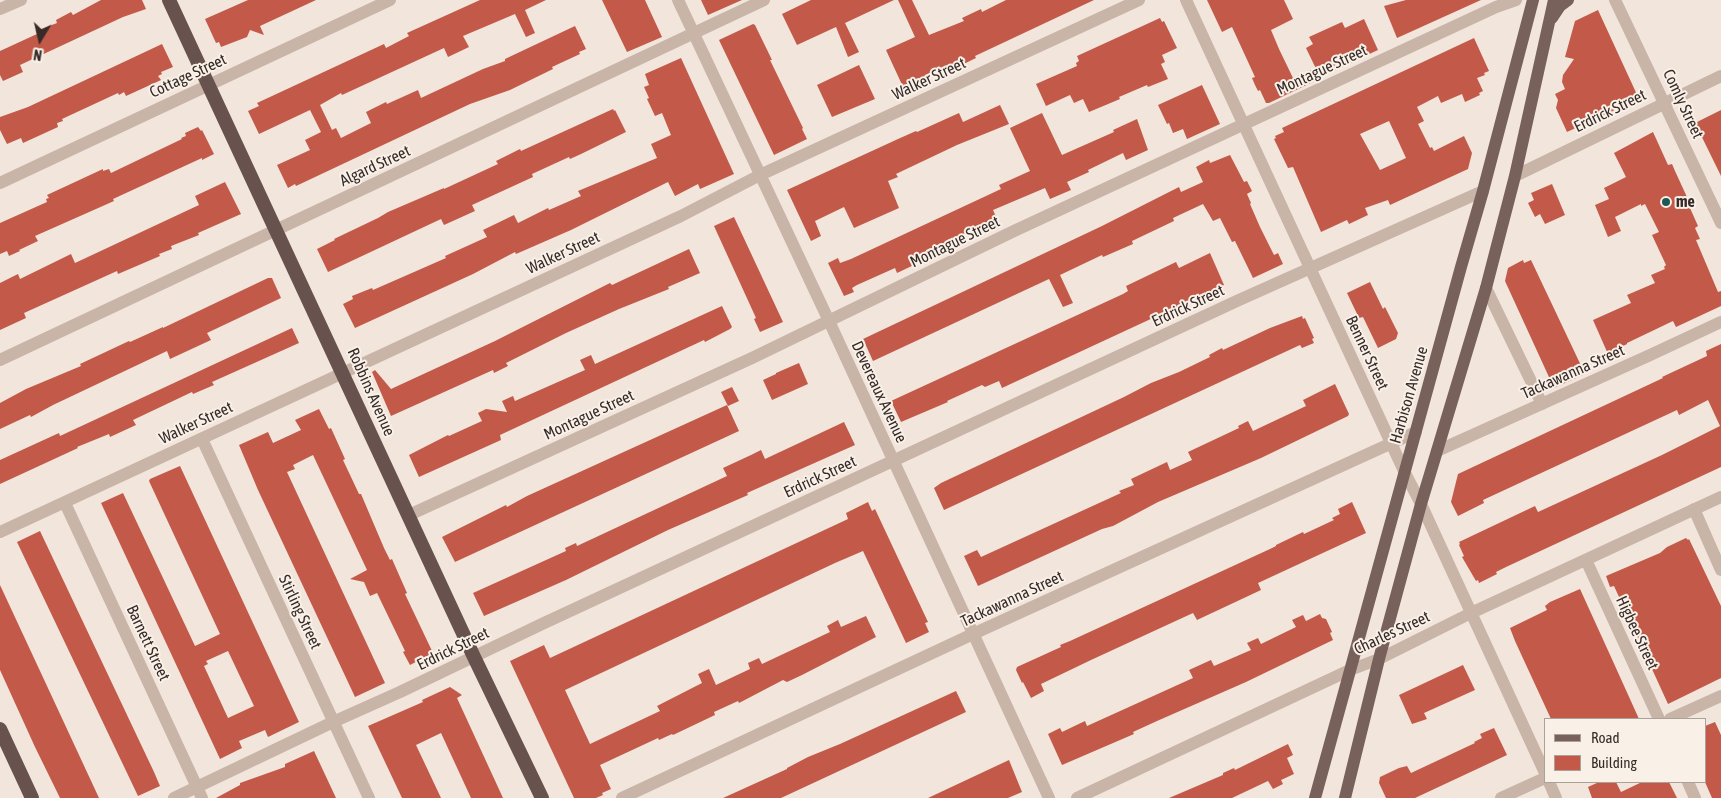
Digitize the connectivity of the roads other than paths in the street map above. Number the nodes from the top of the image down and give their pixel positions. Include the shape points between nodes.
1 (20, 0) edge
2 (169, 0) edge
3 (390, 0) edge
4 (678, 0) edge
5 (764, 0) edge
6 (1139, 0) edge
7 (1186, 0) edge
8 (1516, 0) edge
9 (1533, 0) edge
10 (1554, 0) edge
11 (1568, 0) edge
12 (1615, 0) edge
13 (0, 9) edge
14 (1549, 22) junction
15 (693, 33) junction
16 (1721, 76) edge
17 (209, 84) junction
18 (1664, 102) junction
19 (1244, 125) junction
20 (760, 175) junction
21 (1515, 176) junction
22 (0, 183) edge
23 (1483, 191) junction
24 (1721, 223) edge
25 (277, 230) junction
26 (1309, 268) junction
27 (1486, 288) junction
28 (829, 321) junction
29 (1721, 322) edge
30 (0, 360) edge
31 (344, 373) junction
32 (1542, 404) junction
33 (1416, 432) junction
34 (202, 439) junction
35 (1392, 443) junction
36 (1437, 451) junction
37 (894, 461) junction
38 (1404, 471) junction
39 (1721, 497) edge
40 (65, 503) junction
41 (1421, 504) junction
42 (1694, 509) junction
43 (409, 515) junction
44 (0, 532) edge
45 (1586, 560) junction
46 (1721, 570) edge
47 (1471, 613) junction
48 (973, 634) junction
49 (474, 657) junction
50 (1379, 659) junction
51 (1350, 670) junction
52 (1721, 696) edge
53 (1659, 718) edge
54 (1672, 718) edge
55 (333, 722) junction
56 (0, 729) edge
57 (1544, 771) edge
58 (1544, 778) edge
59 (1549, 783) edge
60 (1688, 783) edge
61 (200, 792) edge
62 (32, 798) edge
63 (174, 798) edge
64 (369, 798) edge
65 (542, 798) edge
66 (622, 798) edge
67 (1049, 798) edge
68 (1077, 798) edge
69 (1315, 798) edge
70 (1344, 798) edge
71 (1502, 798) edge
72 (1556, 798) edge
73 (1695, 798) edge

1 - 13 street
2 - 17 highway, Robbins Avenue
3 - 17 street, Cottage Street
4 - 15 street, Devereaux Avenue
5 - 15 street, Algard Street
6 - 20 street, Walker Street
7 - 19 street, Benner Street
8 - 19 street, Montague Street
9 - 23 main road, Harbison Avenue
10 - 14 main road
11 - 14 main road
12 - 18 street, Comly Street
14 - 21 main road
15 - 20 street, Devereaux Avenue
15 - 25 street, Algard Street
16 - 18 street, Erdrick Street
17 - 22 street, Cottage Street
17 - 25 highway, Robbins Avenue
18 - 21 street, Erdrick Street
18 - 24 street, Comly Street
19 - 26 street, Benner Street
19 - 28 street, Montague Street
20 - 28 street, Devereaux Avenue
20 - 31 street, Walker Street via 681,216
21 - 27 main road
23 - 26 street, Erdrick Street
23 - 33 main road, Harbison Avenue
25 - 30 street, Algard Street
25 - 31 highway, Robbins Avenue
26 - 35 street, Benner Street
26 - 37 street, Erdrick Street
27 - 32 street
27 - 36 main road
28 - 37 street, Devereaux Avenue
28 - 43 street, Montague Street
29 - 32 street, Tackawanna Street
31 - 34 street, Walker Street
31 - 43 highway, Robbins Avenue
32 - 36 street, Tackawanna Street
33 - 35 street, Tackawanna Street
33 - 38 main road, Harbison Avenue
34 - 40 street, Walker Street
34 - 55 street, Stirling Street
35 - 38 street, Benner Street
35 - 48 street, Tackawanna Street
36 - 41 main road
37 - 48 street, Devereaux Avenue
37 - 49 street, Erdrick Street
38 - 41 street, Benner Street
38 - 51 main road, Harbison Avenue
39 - 42 street, Charles Street
40 - 44 street, Walker Street
40 - 61 street, Barnett Street
41 - 47 street, Benner Street
41 - 50 main road
42 - 45 street, Charles Street
42 - 46 street
43 - 49 highway, Robbins Avenue
45 - 47 street, Charles Street
45 - 53 street, Higbee Street
47 - 50 street, Charles Street
47 - 57 street, Benner Street
48 - 66 street, Tackawanna Street
48 - 67 street, Devereaux Avenue
49 - 55 street, Erdrick Street
49 - 65 highway, Robbins Avenue
50 - 51 street, Charles Street
50 - 70 main road
51 - 68 street, Charles Street
51 - 69 main road, Harbison Avenue
52 - 54 street
55 - 61 street, Erdrick Street
55 - 64 street, Stirling Street
56 - 62 highway
58 - 71 street
59 - 72 street
60 - 73 street
61 - 63 street, Erdrick Street

